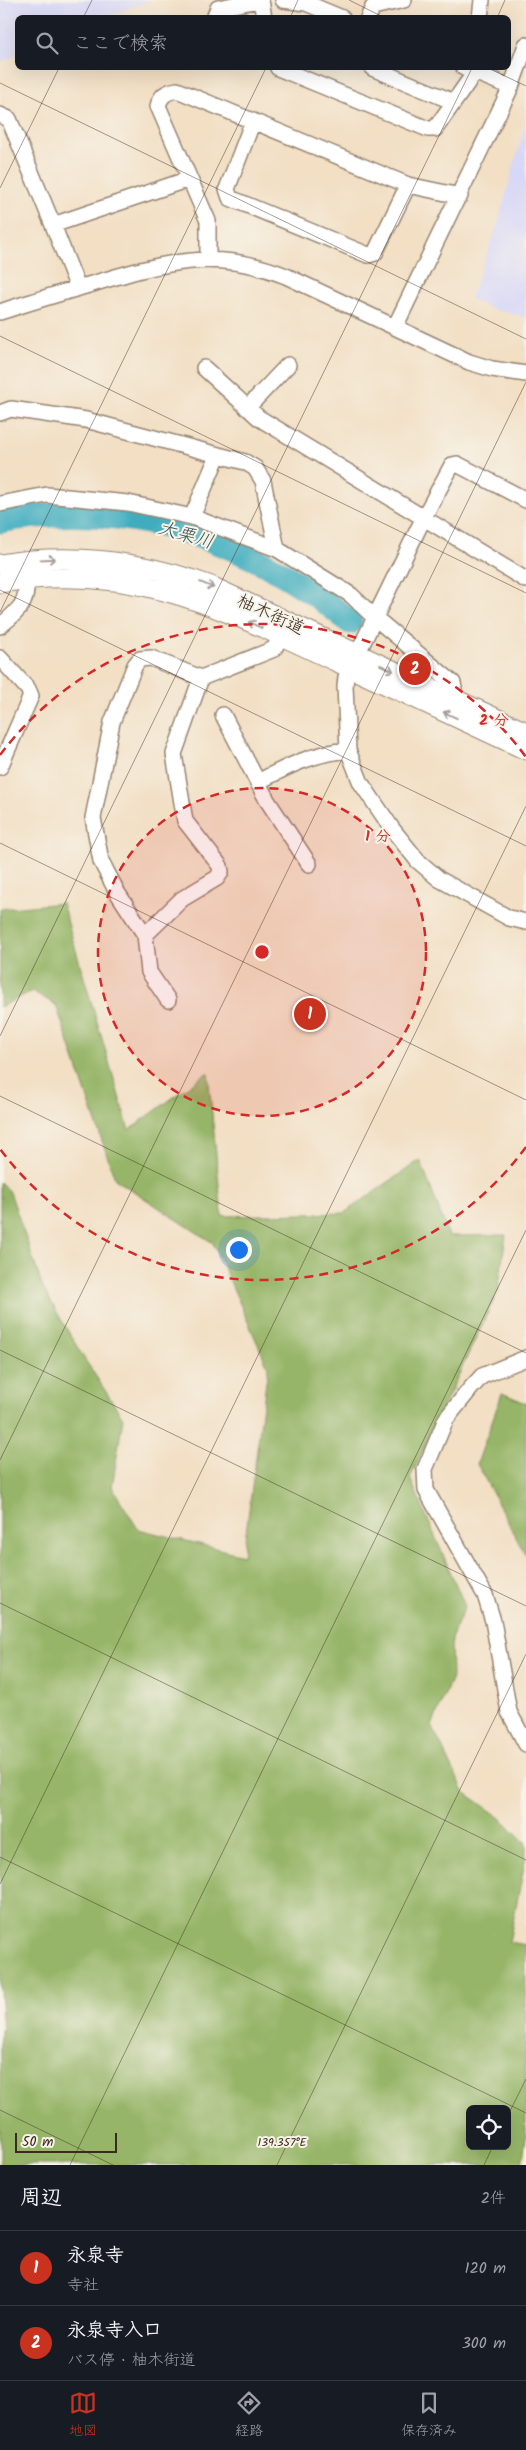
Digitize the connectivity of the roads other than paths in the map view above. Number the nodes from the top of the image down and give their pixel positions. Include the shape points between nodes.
1 (260, 0) edge
2 (283, 0) edge
3 (404, 0) edge
4 (482, 0) edge
5 (215, 15) edge
6 (263, 15) edge
7 (335, 15) edge
8 (369, 15) edge
9 (480, 15) edge
10 (526, 45) edge
11 (283, 70) edge
12 (377, 70) edge
13 (470, 70) edge
14 (473, 70) edge
15 (512, 87) junction
16 (454, 102) junction
17 (0, 114) edge
18 (253, 121) junction
19 (189, 179) junction
20 (408, 185) junction
21 (460, 196) junction
22 (54, 225) junction
23 (208, 260) junction
24 (78, 288) junction
25 (1, 308) edge
26 (395, 327) junction
27 (288, 365) dead end
28 (204, 368) dead end
29 (526, 374) edge
30 (247, 408) junction
31 (0, 413) edge
32 (218, 455) junction
33 (526, 500) edge
34 (0, 504) edge
35 (192, 517) junction
36 (424, 517) junction
37 (277, 549) junction
38 (0, 564) edge
39 (26, 569) junction
40 (526, 580) edge
41 (0, 583) edge
42 (373, 619) junction
43 (0, 626) edge
44 (281, 636) junction
45 (356, 655) junction
46 (0, 658) edge
47 (201, 678) junction
48 (452, 698) junction
49 (224, 715) dead end
50 (526, 732) edge
51 (348, 750) junction
52 (526, 750) edge
53 (0, 767) edge
54 (258, 782) junction
55 (309, 864) dead end
56 (526, 922) edge
57 (145, 935) junction
58 (168, 1000) dead end
59 (526, 1358) edge
60 (526, 1744) edge

1 - 5 street via 218,8
1 - 6 street
2 - 7 street via 306,3
3 - 8 street via 373,7
4 - 9 street
10 - 15 street
11 - 16 street via 428,129 435,129
12 - 16 street
13 - 16 street
14 - 15 street
15 - 21 street
17 - 22 street via 10,120
18 - 19 street via 177,90 160,98 158,106
18 - 20 street
18 - 20 street via 227,189 230,198 368,255 375,253
19 - 22 street
19 - 23 street via 208,221
20 - 21 street
21 - 26 street
22 - 24 street
23 - 24 street via 152,266
23 - 26 street via 266,268
24 - 25 street
26 - 29 street via 469,362
27 - 30 street
28 - 30 street
30 - 36 street
31 - 32 street via 11,408 86,420
32 - 35 street
32 - 37 street via 255,468 263,481
33 - 36 street via 457,464 452,465
34 - 35 street via 47,495 128,503
35 - 37 street
36 - 40 street
36 - 42 street
37 - 42 street via 351,595
38 - 39 main road, 柚木街道
39 - 41 main road, 柚木街道
39 - 43 street via 24,603
44 -> 39 main road, 柚木街道 via 213,606 158,588
39 -> 45 main road, 柚木街道 via 102,560 175,573 211,586
42 - 45 street
42 - 48 street via 453,683
44 - 45 main road, 柚木街道
44 - 47 street via 274,649
45 -> 48 main road, 柚木街道
45 - 51 street via 345,686
52 -> 45 main road, 柚木街道
46 - 53 street via 31,696
47 - 57 street via 174,754 185,822 220,866 221,872 217,878 182,899
47 - 57 street via 151,658 140,659 112,722 93,818 101,861
48 - 50 main road, 柚木街道
49 - 54 street
51 - 54 street via 298,760
51 - 56 street via 370,798 428,872 509,918
54 - 55 street
57 - 58 street via 149,972
59 - 60 street via 482,1376 471,1388 446,1419 425,1469 426,1490 485,1595 493,1621 509,1712

